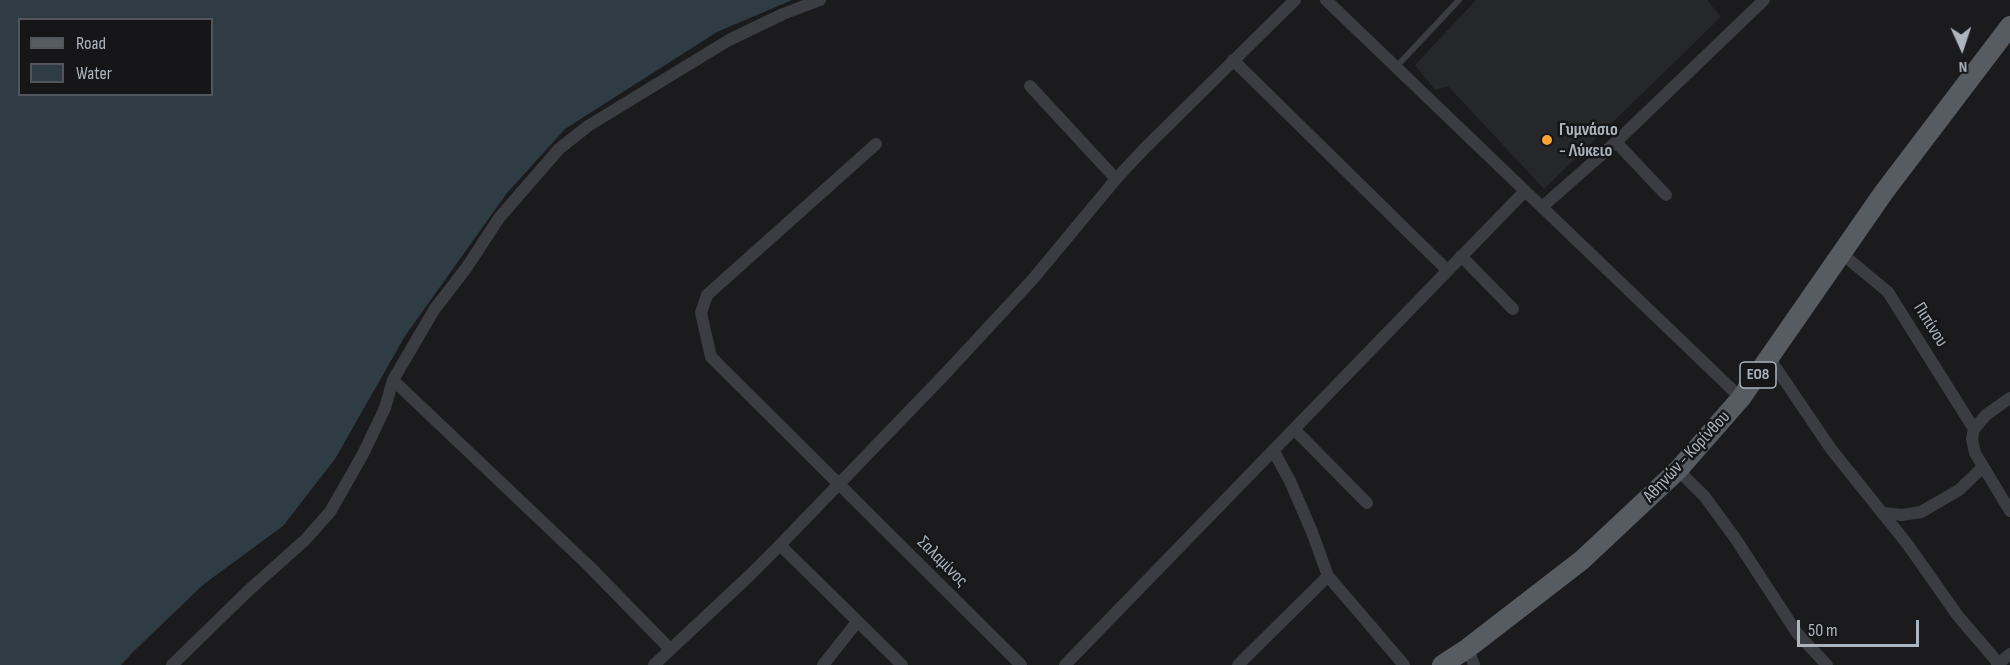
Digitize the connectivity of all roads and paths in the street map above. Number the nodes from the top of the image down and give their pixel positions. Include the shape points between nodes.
1 (820, 0) edge
2 (1295, 0) edge
3 (1327, 0) edge
4 (1459, 0) edge
5 (1764, 0) edge
6 (2010, 26) edge
7 (1233, 60) junction
8 (1396, 67) junction
9 (1030, 86) dead end
10 (1616, 142) junction
11 (876, 144) dead end
12 (1116, 179) junction
13 (1525, 190) junction
14 (1666, 195) dead end
15 (1542, 207) junction
16 (1842, 253) junction
17 (1461, 256) junction
18 (1448, 270) junction
19 (1513, 309) dead end
20 (1770, 359) junction
21 (393, 380) junction
22 (1741, 398) junction
23 (2010, 398) edge
24 (1294, 429) junction
25 (1974, 429) junction
26 (1273, 450) junction
27 (1983, 467) junction
28 (1678, 470) junction
29 (838, 484) junction
30 (1367, 503) dead end
31 (2010, 511) edge
32 (1882, 513) junction
33 (780, 545) junction
34 (1328, 576) junction
35 (857, 622) junction
36 (670, 649) junction
37 (2010, 654) edge
38 (1471, 656) edge
39 (1998, 664) edge
40 (172, 665) edge
41 (654, 665) edge
42 (823, 665) edge
43 (902, 665) edge
44 (1021, 665) edge
45 (1065, 665) edge
46 (1238, 665) edge
47 (1404, 665) edge
48 (1442, 665) edge
49 (1827, 665) edge

1 - 21 street via 719,46 588,126 559,149 499,218 434,310
2 - 7 street
3 - 8 street
4 - 8 lane
5 - 10 street
6 - 16 main road, Αθηνών - Κορίνθου / ΕΟ8
7 - 12 street
7 - 18 street
8 - 13 street
9 - 12 street
10 - 14 street
10 - 15 street
11 - 29 street, Σαλαμίνος via 707,295 701,313 711,357
12 - 29 street via 1033,279
13 - 15 street
13 - 17 street
15 - 22 street
16 - 20 main road, Αθηνών - Κορίνθου / ΕΟ8
16 - 25 street, Πιπίνου via 1888,292
17 - 18 street
17 - 19 street
18 - 24 street
20 - 22 main road, Αθηνών - Κορίνθου / ΕΟ8
20 - 32 street via 1831,449
21 - 36 street via 589,566
21 - 40 street via 386,408 330,512
22 - 28 main road, Αθηνών - Κορίνθου / ΕΟ8
23 - 25 street
24 - 26 street
24 - 30 street
25 - 27 street via 1973,446
26 - 34 street via 1290,481
26 - 45 street
27 - 31 street
27 - 32 street via 1959,490 1921,512
28 - 38 main road, Αθηνών - Κορίνθου / ΕΟ8
28 - 49 street via 1705,497 1797,633
29 - 33 street
29 - 44 street, Σαλαμίνος
32 - 39 street
33 - 35 street
33 - 36 street
34 - 46 street
34 - 47 street
35 - 42 street
35 - 43 street
36 - 41 street
37 - 39 street
38 - 48 main road, Αθηνών - Κορίνθου / ΕΟ8

